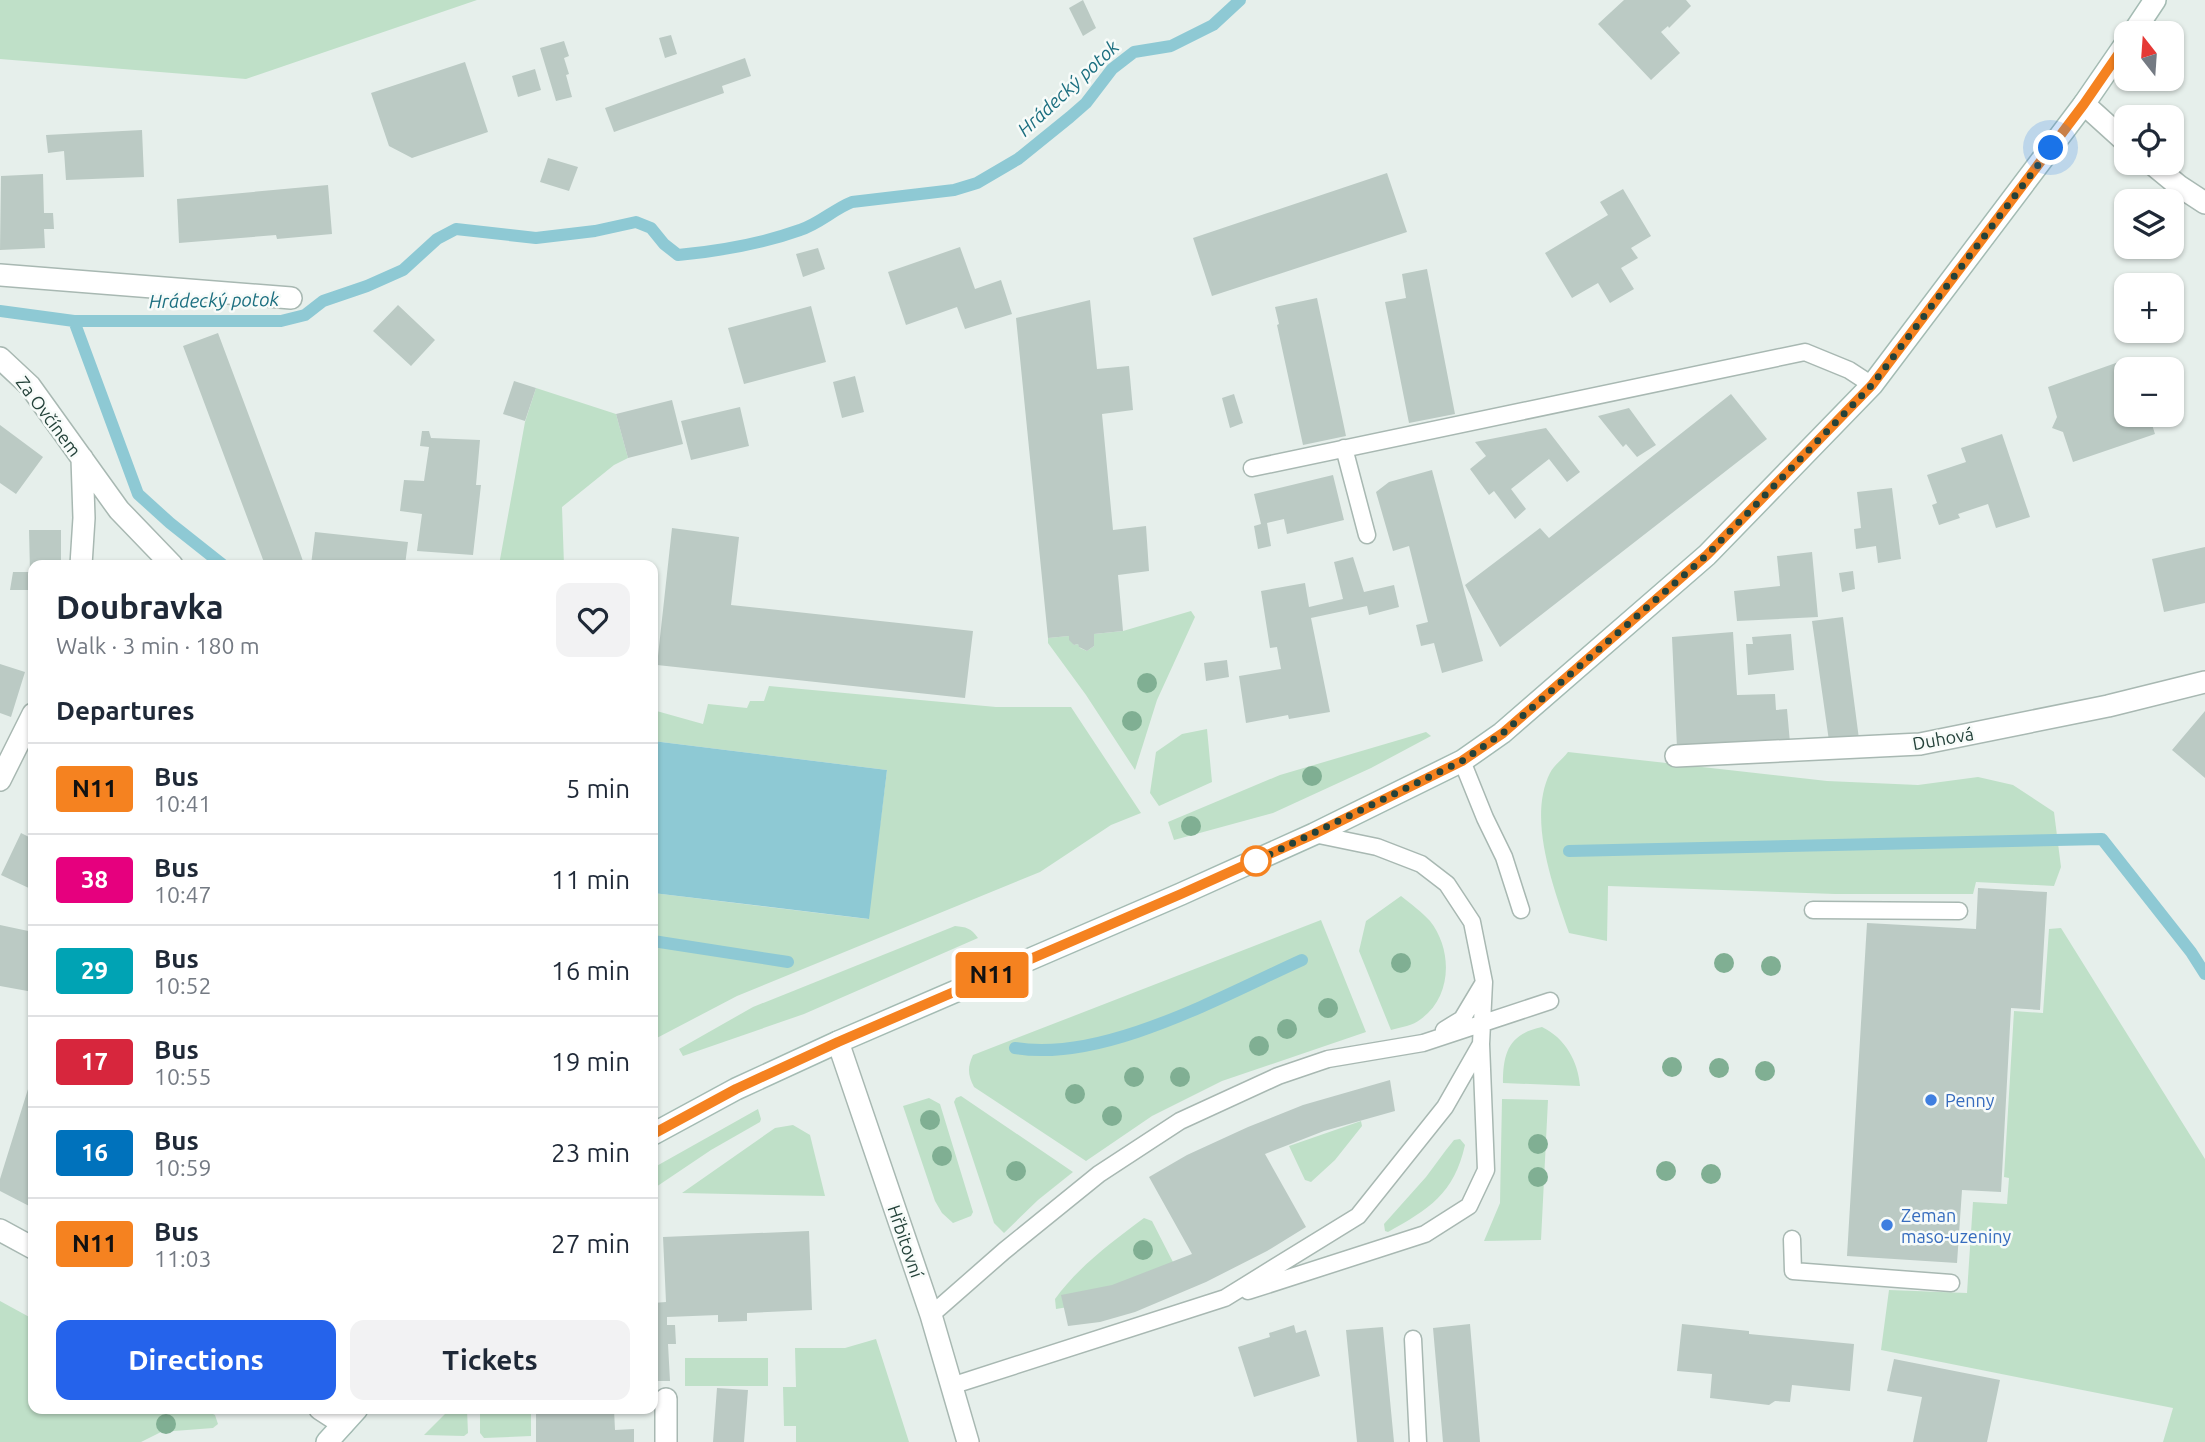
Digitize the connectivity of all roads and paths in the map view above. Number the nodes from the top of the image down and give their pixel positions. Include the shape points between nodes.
1 (2155, 0) edge
2 (2141, 21) edge
3 (2114, 60) edge
4 (2084, 104) junction
5 (2114, 131) edge
6 (2166, 175) edge
7 (2205, 203) edge
8 (0, 275) edge
9 (291, 298) dead end
10 (0, 358) edge
11 (1872, 385) junction
12 (1344, 448) junction
13 (82, 458) junction
14 (1252, 467) dead end
15 (1367, 535) dead end
16 (81, 560) edge
17 (167, 560) edge
18 (2205, 682) edge
19 (28, 724) edge
20 (1676, 756) dead end
21 (1462, 761) junction
22 (0, 780) edge
23 (1314, 834) junction
24 (1521, 910) dead end
25 (1813, 910) dead end
26 (1959, 911) dead end
27 (1484, 982) junction
28 (1549, 1001) dead end
29 (1482, 1023) junction
30 (838, 1042) junction
31 (1423, 1043) junction
32 (1481, 1044) junction
33 (658, 1131) edge
34 (0, 1230) edge
35 (1792, 1238) dead end
36 (28, 1245) edge
37 (1951, 1283) dead end
38 (1225, 1298) junction
39 (931, 1315) junction
40 (1413, 1339) dead end
41 (951, 1386) junction
42 (666, 1399) dead end
43 (350, 1416) edge
44 (327, 1442) edge
45 (667, 1442) edge
46 (968, 1442) edge
47 (1418, 1442) edge

1 - 2 street
3 - 4 street
4 - 5 street
4 - 11 street
6 - 7 street
8 - 9 street
10 - 13 street, Za Ovčínem via 30,386
11 - 12 lane via 1805,352
11 - 21 street via 1707,555 1503,733
12 - 14 lane
12 - 15 lane
13 - 16 street, Za Ovčínem
13 - 17 street via 119,510
18 - 20 street, Duhová via 1920,744
19 - 22 street
21 - 23 street
21 - 24 lane via 1504,857
23 - 27 lane via 1377,847 1421,864 1447,884 1472,922
23 - 30 street
25 - 26 lane
27 - 29 lane
27 - 31 lane via 1462,1019
28 - 29 lane
29 - 31 lane
29 - 32 lane
30 - 33 street
30 - 39 street, Hřbitovní
31 - 39 lane via 1328,1059 1278,1076 1180,1121 1099,1174
32 - 38 lane via 1445,1107 1359,1216
32 - 38 lane via 1486,1170 1469,1206 1425,1234
34 - 36 street
35 - 37 lane via 1793,1271
38 - 41 lane
39 - 41 street, Hřbitovní
40 - 47 lane
41 - 46 street, Hřbitovní
42 - 45 street
43 - 44 street

